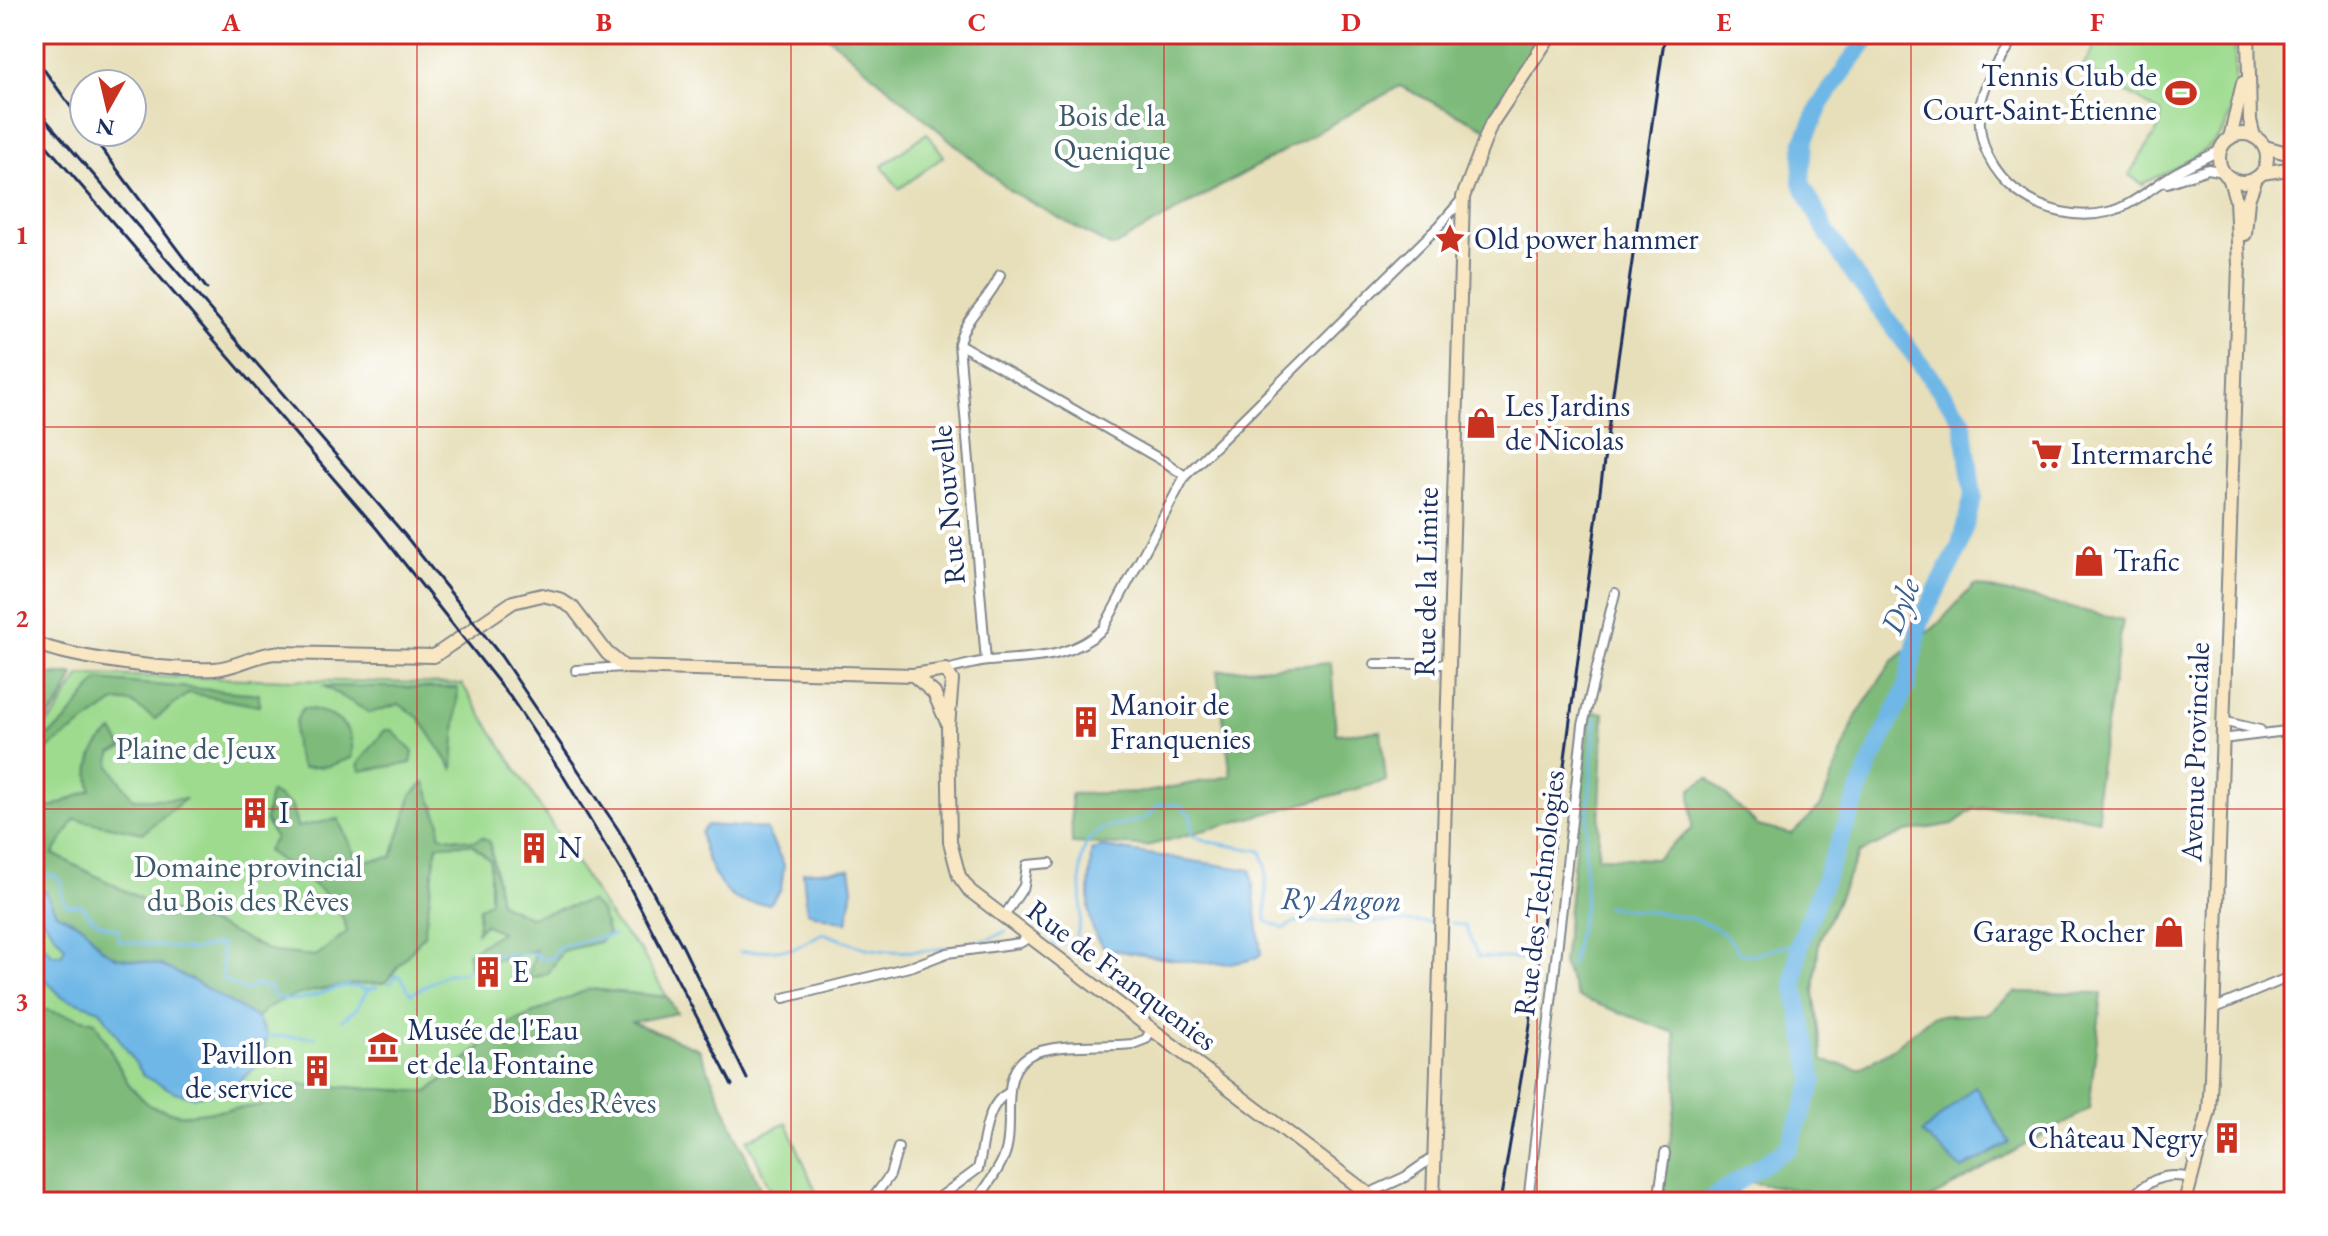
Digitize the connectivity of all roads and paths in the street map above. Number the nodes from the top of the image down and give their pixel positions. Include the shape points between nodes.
1 (1551, 34) edge
2 (2017, 34) edge
3 (2248, 34) edge
4 (2247, 62) junction
5 (2254, 137) junction
6 (2230, 138) junction
7 (2265, 147) junction
8 (2220, 150) junction
9 (2294, 155) edge
10 (2294, 168) edge
11 (2226, 174) junction
12 (2259, 176) junction
13 (2151, 189) junction
14 (1463, 197) junction
15 (1440, 225) junction
16 (1461, 229) junction
17 (2239, 265) junction
18 (1000, 275) dead end
19 (959, 344) junction
20 (1185, 476) junction
21 (1615, 593) dead end
22 (34, 643) edge
23 (986, 661) junction
24 (1375, 664) dead end
25 (1450, 664) junction
26 (624, 667) junction
27 (576, 670) dead end
28 (949, 680) junction
29 (931, 684) junction
30 (2222, 721) junction
31 (948, 727) junction
32 (2294, 730) edge
33 (2265, 732) junction
34 (2222, 739) junction
35 (1050, 863) dead end
36 (1003, 918) junction
37 (1028, 938) junction
38 (2294, 975) edge
39 (784, 998) dead end
40 (2212, 1010) junction
41 (1151, 1030) junction
42 (1008, 1093) junction
43 (898, 1148) dead end
44 (1665, 1153) dead end
45 (1435, 1155) junction
46 (2191, 1178) junction
47 (1368, 1194) junction
48 (870, 1202) edge
49 (933, 1202) edge
50 (976, 1202) edge
51 (1379, 1202) edge
52 (1433, 1202) edge
53 (1528, 1202) edge
54 (1658, 1202) edge
55 (2125, 1202) edge
56 (2185, 1202) edge

1 - 14 street, Rue de la Limite via 1491,124
2 - 13 street via 1984,89 1980,130 1998,174 2034,204 2077,215 2109,212
3 - 4 street
4 - 5 street
4 - 6 street
5 - 6 street
5 - 7 street
6 - 8 street
7 - 9 street
7 - 12 street via 2267,164
8 - 11 street
8 - 13 street
10 - 12 street
11 - 12 street via 2242,182
11 - 13 street via 2208,169
11 - 17 street via 2236,200
12 - 17 street via 2248,200
14 - 15 street
14 - 16 street, Rue de la Limite
15 - 16 street
15 - 20 street
16 - 25 street, Rue de la Limite
17 - 30 street, Avenue Provinciale
18 - 19 street via 966,324
19 - 20 street
19 - 23 street, Rue Nouvelle
20 - 23 street via 1103,629 1065,654
21 - 53 street, Rue des Technologies via 1583,725
22 - 26 street via 193,669 219,669 275,653 434,656 513,602 542,595 573,608
23 - 28 street
24 - 25 street
25 - 45 street, Rue de la Limite
26 - 27 street
26 - 29 street via 913,675
28 - 29 street
28 - 29 street
28 - 31 street, Rue de Franquenies
29 - 31 street, Rue de Franquenies
30 - 33 street
30 - 34 street, Avenue Provinciale
31 - 36 street, Rue de Franquenies via 952,860 970,891
32 - 33 street
33 - 34 street
34 - 40 street, Avenue Provinciale
35 - 36 street via 1027,865 1024,886
36 - 37 street, Rue de Franquenies
37 - 39 street via 947,953
37 - 41 street, Rue de Franquenies
38 - 40 street
40 - 46 street, Avenue Provinciale via 2209,1111
41 - 42 street via 1146,1039 1133,1044 1036,1052 1018,1065
41 - 47 street, Rue de Franquenies
42 - 49 street via 988,1120 978,1169
42 - 50 street via 1007,1150
43 - 48 street via 890,1175
44 - 54 street
45 - 47 street
45 - 52 street, Rue de la Limite
46 - 55 street via 2169,1174 2152,1179
46 - 56 street, Avenue Provinciale
47 - 51 street, Rue de Franquenies

